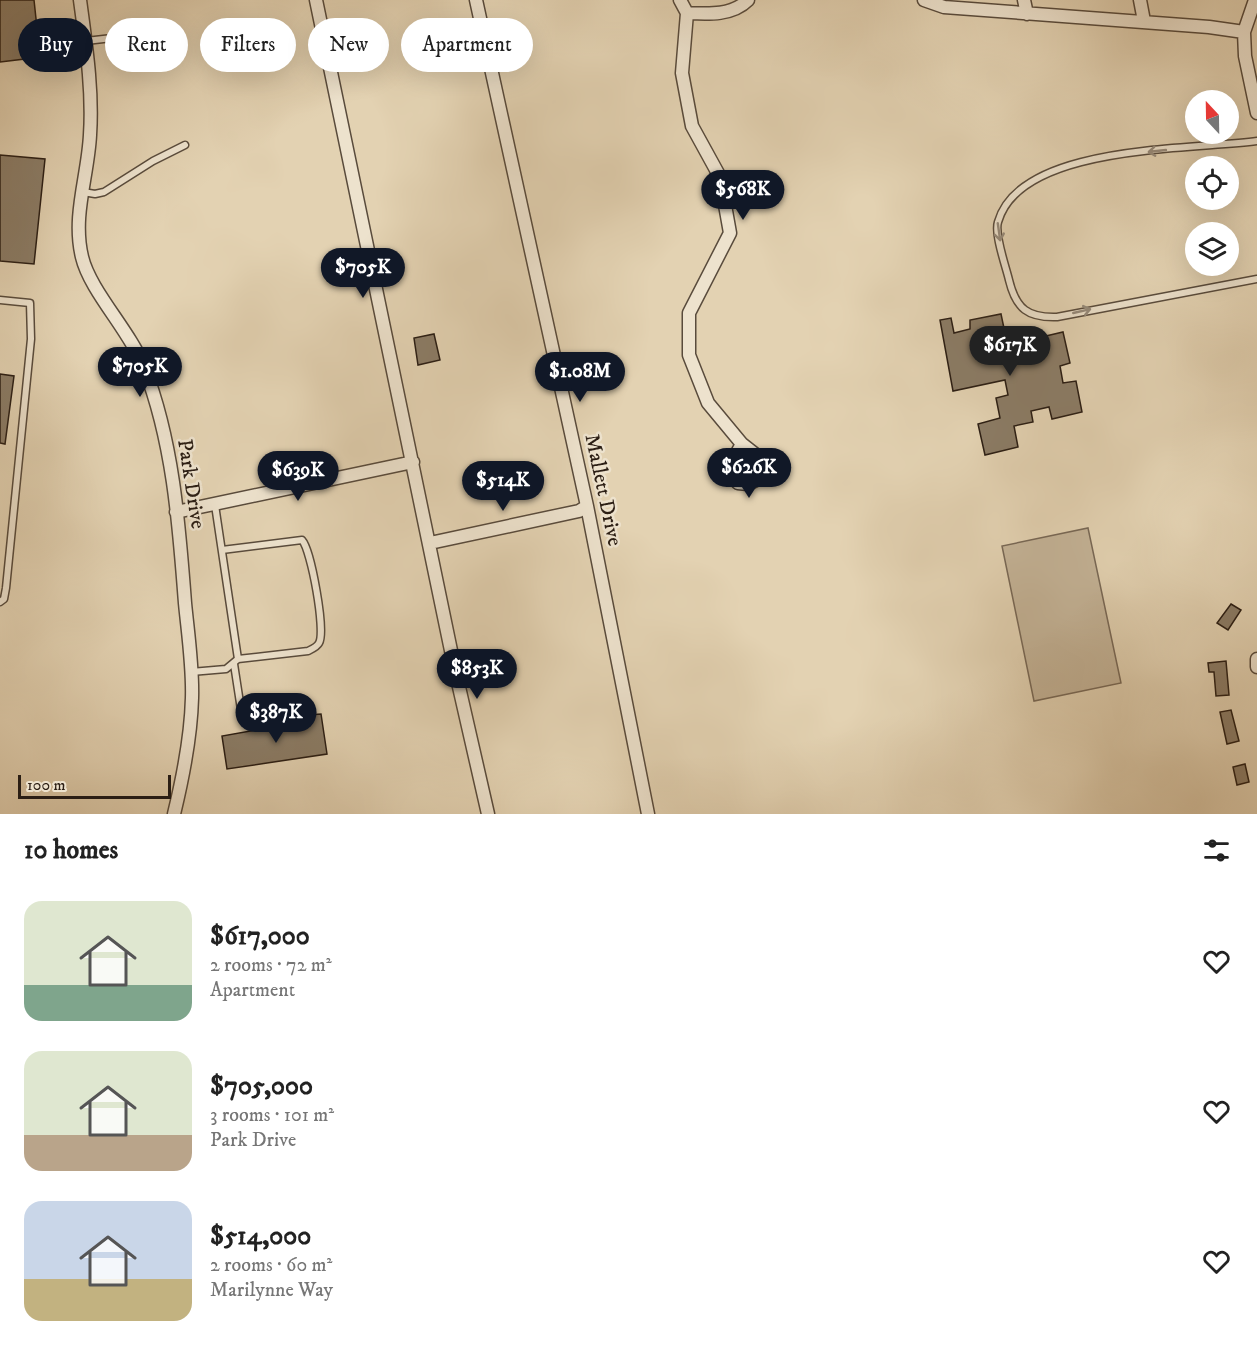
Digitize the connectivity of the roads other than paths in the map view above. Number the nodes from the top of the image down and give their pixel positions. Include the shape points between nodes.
1 (80, 0) edge
2 (316, 0) edge
3 (476, 0) edge
4 (680, 0) edge
5 (748, 0) edge
6 (924, 0) edge
7 (1024, 0) edge
8 (1140, 0) edge
9 (1256, 0) edge
10 (687, 13) junction
11 (1027, 14) junction
12 (83, 18) edge
13 (1144, 21) junction
14 (1244, 32) junction
15 (89, 72) edge
16 (1257, 113) edge
17 (1257, 141) edge
18 (185, 145) dead end
19 (82, 192) junction
20 (1257, 279) edge
21 (0, 300) edge
22 (742, 444) dead end
23 (413, 462) junction
24 (214, 505) junction
25 (587, 506) junction
26 (176, 512) junction
27 (430, 543) junction
28 (222, 550) junction
29 (0, 602) edge
30 (1257, 659) edge
31 (236, 662) junction
32 (1257, 667) edge
33 (190, 672) junction
34 (242, 716) dead end
35 (174, 814) edge
36 (488, 814) edge
37 (648, 814) edge

1 - 12 street, Park Drive
2 - 23 street
3 - 25 street, Mallett Drive
4 - 10 street
5 - 10 street via 714,14
6 - 11 street via 944,7
7 - 11 street
8 - 13 street
9 - 14 street
10 - 22 street via 682,73 692,126 720,177 730,233 689,313 689,355 708,403
11 - 13 street
13 - 14 street
14 - 16 street
15 - 19 street, Park Drive via 90,136
17 -> 20 lane via 1101,157 1052,170 1014,195 997,225 1012,296 1025,312 1042,317
18 - 19 lane via 104,192
19 - 26 street, Park Drive via 78,233 82,259 143,364 168,455
21 - 29 lane via 30,303 31,339 6,588
23 - 24 street
23 - 27 street
24 - 26 street
24 - 28 lane
25 - 27 street via 579,511
25 - 37 street, Mallett Drive
26 - 33 street, Park Drive
27 - 36 street
28 - 31 lane
28 - 31 lane via 302,540 309,554 318,604 321,631 315,648
30 - 32 street
31 - 33 lane via 226,669
31 - 34 lane
33 - 35 street, Park Drive via 192,698

